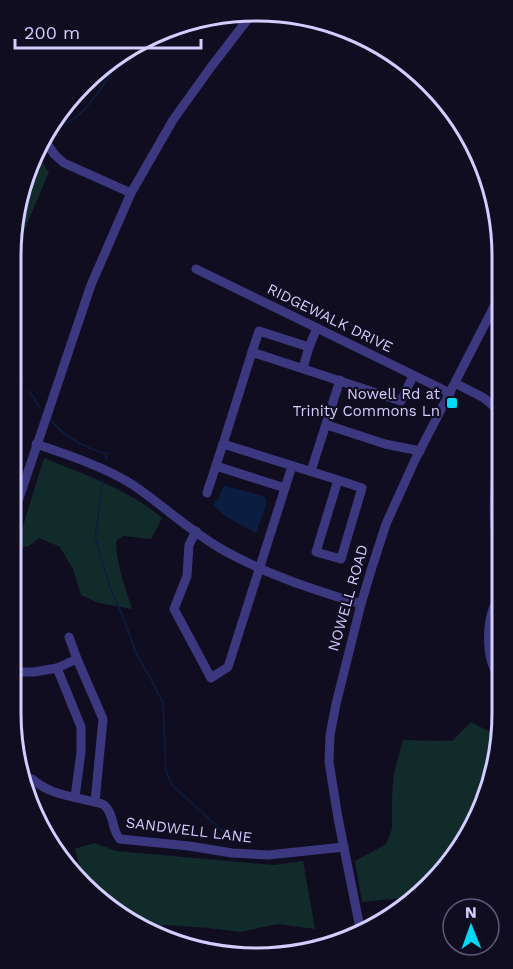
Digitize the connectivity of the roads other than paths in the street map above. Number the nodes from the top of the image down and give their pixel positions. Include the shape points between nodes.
1 (246, 22) edge
2 (49, 146) edge
3 (131, 193) junction
4 (196, 269) dead end
5 (492, 311) edge
6 (317, 328) junction
7 (309, 347) junction
8 (252, 352) junction
9 (303, 368) junction
10 (413, 376) junction
11 (340, 380) junction
12 (455, 383) junction
13 (450, 393) junction
14 (492, 404) edge
15 (327, 425) junction
16 (36, 444) junction
17 (223, 444) junction
18 (385, 444) junction
19 (420, 451) junction
20 (415, 460) junction
21 (216, 466) junction
22 (292, 466) junction
23 (311, 471) junction
24 (338, 480) junction
25 (285, 488) junction
26 (21, 491) edge
27 (207, 493) dead end
28 (196, 531) junction
29 (260, 569) junction
30 (361, 604) junction
31 (492, 612) edge
32 (69, 637) dead end
33 (77, 660) junction
34 (492, 662) edge
35 (57, 668) junction
36 (21, 672) edge
37 (31, 779) edge
38 (75, 797) junction
39 (95, 802) junction
40 (344, 847) junction
41 (360, 924) edge

1 - 3 street via 173,120
2 - 3 street via 64,162
3 - 16 street via 91,285
4 - 6 street, RIDGEWALK DRIVE
5 - 12 street, NOWELL ROAD
6 - 7 street
6 - 10 street, RIDGEWALK DRIVE
7 - 8 street via 259,331
7 - 9 street
8 - 9 street
8 - 17 street
9 - 11 street
10 - 11 street via 401,401
10 - 13 street, RIDGEWALK DRIVE
11 - 15 street
12 - 13 street, NOWELL ROAD
12 - 14 street
13 - 19 street, NOWELL ROAD
15 - 18 street
15 - 23 street
16 - 26 street
16 - 28 street via 132,484
17 - 21 street
17 - 22 street
18 - 19 street
18 - 20 street
19 - 20 street, NOWELL ROAD
20 - 30 street, NOWELL ROAD via 381,538
21 - 25 street
21 - 27 street
22 - 23 street
22 - 25 street
23 - 24 street
24 - 24 street via 316,552 341,559 362,488
25 - 29 street
28 - 29 street
28 - 29 street via 189,545 187,576 174,609 212,678 228,667
29 - 30 street
30 - 40 street, NOWELL ROAD via 329,744
31 - 34 street
32 - 33 street
33 - 35 street
33 - 39 street via 103,719
35 - 36 street
35 - 38 street via 81,727
37 - 38 street via 42,788
38 - 39 street
39 - 40 street, SANDWELL LANE via 109,811 120,839 268,855
40 - 41 street, NOWELL ROAD

